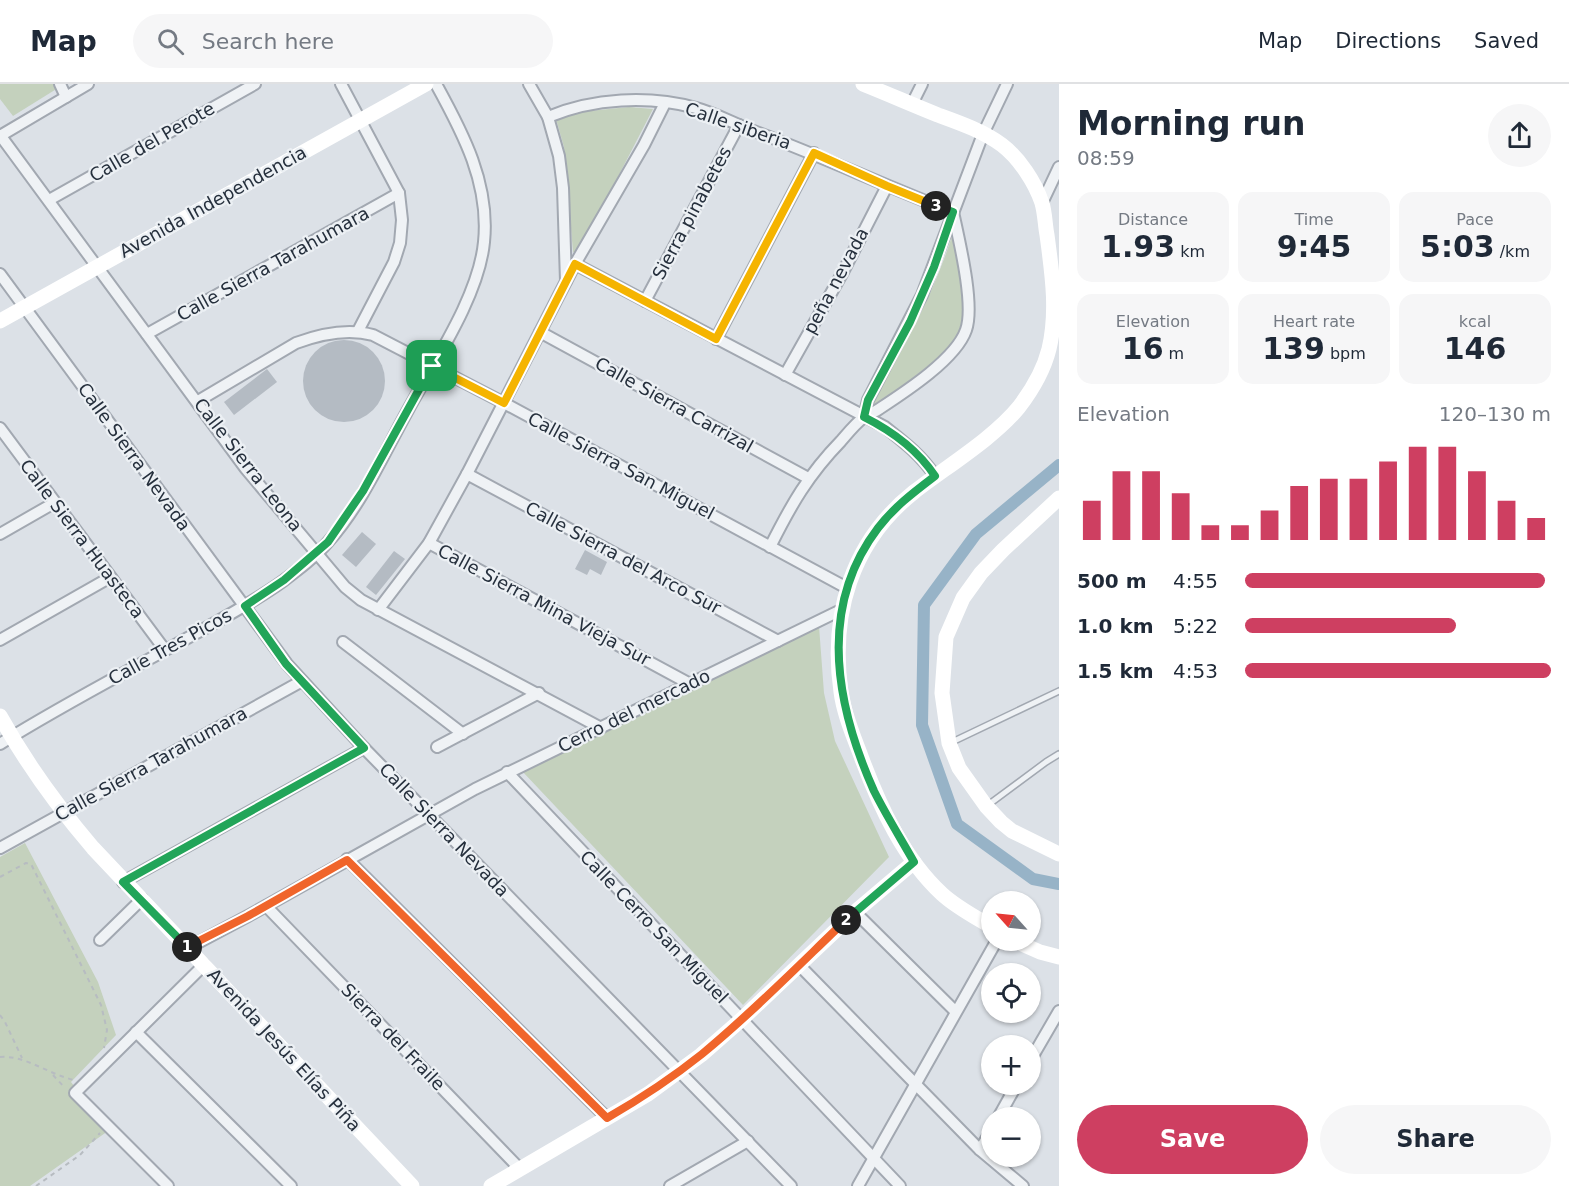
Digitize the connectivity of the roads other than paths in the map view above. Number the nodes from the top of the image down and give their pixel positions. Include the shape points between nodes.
1 (60, 84) edge
2 (88, 84) edge
3 (255, 84) edge
4 (341, 84) edge
5 (426, 84) edge
6 (436, 84) edge
7 (530, 84) edge
8 (863, 84) edge
9 (922, 84) edge
10 (1007, 84) edge
11 (66, 97) junction
12 (665, 103) junction
13 (912, 104) junction
14 (548, 117) junction
15 (361, 120) junction
16 (739, 125) junction
17 (983, 134) junction
18 (0, 136) edge
19 (814, 153) junction
20 (1059, 167) edge
21 (887, 186) junction
22 (399, 194) junction
23 (49, 200) junction
24 (1042, 203) junction
25 (953, 212) junction
26 (575, 264) junction
27 (97, 267) junction
28 (0, 274) edge
29 (566, 282) junction
30 (645, 301) junction
31 (24, 308) junction
32 (0, 321) edge
33 (358, 331) junction
34 (540, 332) junction
35 (147, 334) junction
36 (716, 339) junction
37 (432, 366) junction
38 (785, 375) junction
39 (198, 401) junction
40 (504, 403) junction
41 (864, 417) junction
42 (0, 429) edge
43 (467, 474) junction
44 (935, 476) junction
45 (808, 478) junction
46 (1059, 498) edge
47 (54, 503) junction
48 (0, 534) edge
49 (429, 543) junction
50 (770, 547) junction
51 (317, 553) junction
52 (109, 578) junction
53 (847, 588) junction
54 (245, 606) junction
55 (378, 610) junction
56 (841, 610) junction
57 (0, 640) edge
58 (778, 641) junction
59 (344, 642) dead end
60 (165, 650) junction
61 (302, 681) junction
62 (690, 684) junction
63 (1059, 691) edge
64 (539, 693) junction
65 (0, 716) edge
66 (601, 728) junction
67 (463, 734) junction
68 (6, 740) edge
69 (949, 744) junction
70 (437, 747) dead end
71 (364, 748) junction
72 (1059, 754) edge
73 (507, 772) junction
74 (986, 806) junction
75 (63, 813) junction
76 (429, 813) junction
77 (0, 848) edge
78 (1059, 854) edge
79 (347, 860) junction
80 (914, 862) junction
81 (123, 882) junction
82 (142, 899) junction
83 (266, 906) junction
84 (855, 912) junction
85 (981, 920) edge
86 (100, 940) dead end
87 (188, 948) junction
88 (990, 951) edge
89 (1038, 951) edge
90 (1059, 957) edge
91 (204, 964) junction
92 (799, 965) junction
93 (955, 1011) junction
94 (1059, 1011) edge
95 (742, 1019) junction
96 (136, 1032) junction
97 (1041, 1042) edge
98 (679, 1071) junction
99 (916, 1084) junction
100 (607, 1118) junction
101 (748, 1141) junction
102 (980, 1150) joint
103 (874, 1158) junction
104 (520, 1169) junction
105 (168, 1186) edge
106 (291, 1186) edge
107 (412, 1186) edge
108 (491, 1186) edge
109 (670, 1186) edge
110 (791, 1186) edge
111 (858, 1186) edge
112 (900, 1186) edge
113 (1023, 1186) edge

1 - 11 street
2 - 11 street
3 - 23 street, Calle del Perote
4 - 15 street
5 - 15 street, Avenida Independencia
6 - 37 street, Calle Tres Picos via 468,144 479,180 484,241 478,275
7 - 14 street
8 - 13 street
9 - 13 street
10 - 17 street
11 - 18 street
12 - 14 street, Calle siberia via 600,103
12 - 16 street, Calle siberia via 696,108
12 - 26 street
13 - 17 street
14 - 29 street via 563,189
15 - 22 street
15 - 27 street, Avenida Independencia
16 - 19 street, Calle siberia
16 - 30 street, Sierra pinabetes
17 - 24 street via 1012,154
17 - 25 street
18 - 23 street, Calle Sierra Leona
19 - 21 street, Calle siberia
19 - 36 street
20 - 24 street
21 - 25 street, Calle siberia
21 - 38 street, peña nevada
22 - 33 street via 400,243
22 - 35 street, Calle Sierra Tarahumara
23 - 27 street, Calle Sierra Leona
24 - 44 street via 1054,293 1053,328 1043,366 1012,415
25 - 41 street via 922,295 868,400
25 - 41 street via 969,306 967,328 941,363
26 - 29 street
26 - 30 street
27 - 31 street, Avenida Independencia
27 - 35 street, Calle Sierra Leona
28 - 31 street, Calle Sierra Nevada
29 - 34 street
30 - 36 street
31 - 32 street, Avenida Independencia
31 - 54 street, Calle Sierra Nevada
33 - 37 street, Calle Sierra San Miguel
33 - 39 street, Calle Sierra San Miguel via 296,343
34 - 40 street
34 - 45 street, Calle Sierra Carrizal
35 - 39 street, Calle Sierra Leona
36 - 38 street
37 - 40 street, Calle Sierra San Miguel
37 - 51 street, Calle Tres Picos via 344,522
38 - 41 street
39 - 51 street, Calle Sierra Leona via 246,469
40 - 43 street
40 - 50 street, Calle Sierra San Miguel
41 - 44 street via 906,443
41 - 45 street
42 - 47 street, Calle Sierra Huasteca
43 - 49 street
43 - 58 street, Calle Sierra del Arco Sur
44 - 53 street via 879,527 860,556
45 - 50 street
46 - 69 street via 981,573 953,617 946,637 942,693
47 - 48 street
47 - 52 street, Calle Sierra Huasteca
49 - 55 street
49 - 62 street, Calle Sierra Mina Vieja Sur
50 - 53 street, Calle Sierra San Miguel
51 - 54 street, Calle Tres Picos
51 - 55 street, Calle Sierra Leona via 345,587
52 - 57 street
52 - 60 street, Calle Sierra Huasteca
53 - 56 street
54 - 60 street, Calle Tres Picos
54 - 61 street, Calle Sierra Nevada
55 - 64 street, Calle Sierra Leona
56 - 58 street, Cerro del mercado
56 - 80 street via 838,660 846,716 874,790
58 - 62 street, Cerro del mercado
59 - 67 street
60 - 68 street, Calle Tres Picos
61 - 71 street, Calle Sierra Nevada
61 - 75 street, Calle Sierra Tarahumara
62 - 66 street, Cerro del mercado
63 - 69 lane
64 - 66 street, Calle Sierra Leona
64 - 67 street
65 - 68 street, Avenida Jesús Elías Piña
66 - 73 street, Cerro del mercado
67 - 70 street
68 - 75 street, Avenida Jesús Elías Piña
69 - 74 street via 959,768
71 - 76 street, Calle Sierra Nevada
71 - 81 street
72 - 74 lane
73 - 76 street, Cerro del mercado
73 - 95 street, Calle Cerro San Miguel
74 - 78 street via 1012,831
75 - 77 street, Calle Sierra Tarahumara
75 - 81 street, Avenida Jesús Elías Piña
76 - 79 street, Cerro del mercado
76 - 98 street, Calle Sierra Nevada
79 - 83 street, Cerro del mercado
79 - 100 street
80 - 84 street
80 - 85 street via 943,894
81 - 82 street, Avenida Jesús Elías Piña
82 - 86 street
82 - 87 street, Avenida Jesús Elías Piña
83 - 87 street, Cerro del mercado
83 - 104 street, Sierra del Fraile
84 - 92 street
84 - 93 street
87 - 91 street, Avenida Jesús Elías Piña
88 - 93 street
89 - 90 street
91 - 96 street
91 - 107 street, Avenida Jesús Elías Piña
92 - 95 street
92 - 99 street
93 - 99 street
94 - 97 street
95 - 98 street
95 - 103 street, Calle Cerro San Miguel
96 - 105 street via 75,1093
96 - 106 street
98 - 100 street
98 - 101 street, Calle Sierra Nevada
99 - 102 street
99 - 103 street
100 - 104 street
101 - 109 street
101 - 110 street, Calle Sierra Nevada
102 - 113 street
103 - 111 street
103 - 112 street, Calle Cerro San Miguel
104 - 108 street

